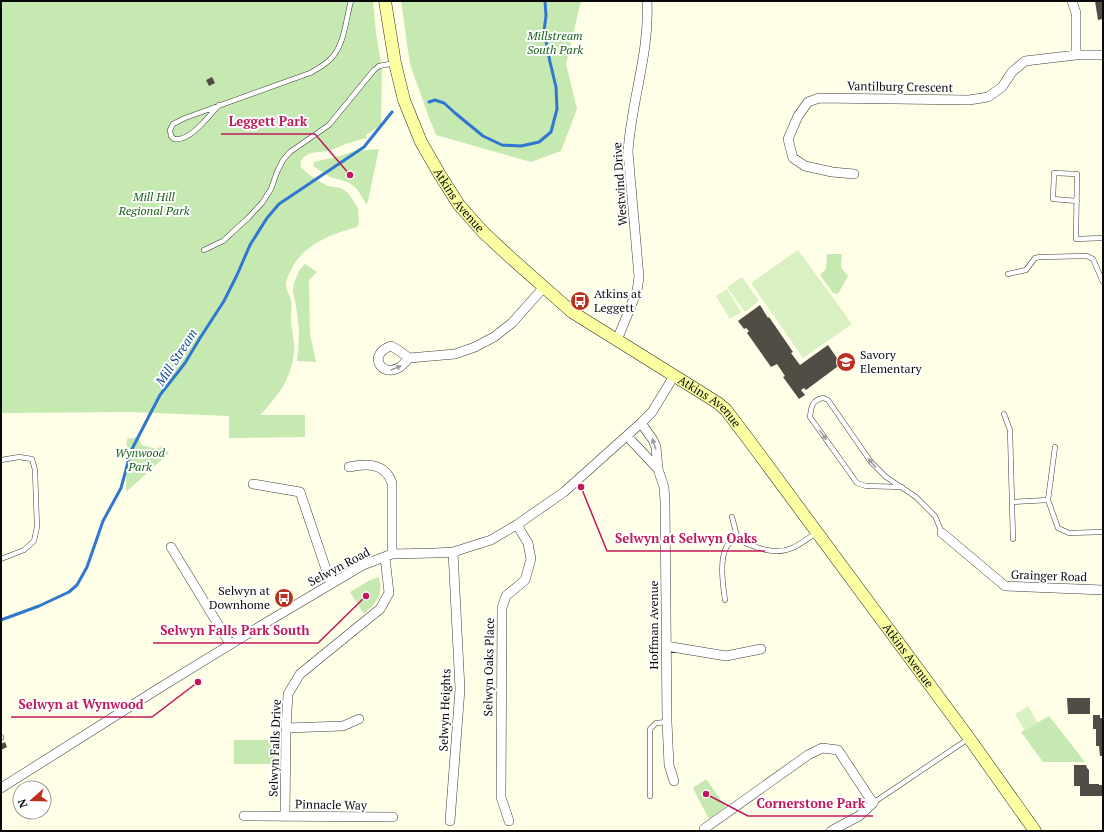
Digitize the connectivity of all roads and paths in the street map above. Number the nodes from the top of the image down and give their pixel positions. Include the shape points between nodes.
1 (351, 1) edge
2 (385, 1) edge
3 (647, 1) edge
4 (1072, 1) edge
5 (1103, 55) edge
6 (1076, 56) junction
7 (395, 63) junction
8 (219, 105) junction
9 (854, 174) dead end
10 (1077, 201) junction
11 (1103, 238) edge
12 (204, 250) dead end
13 (1008, 274) dead end
14 (1103, 282) edge
15 (544, 287) junction
16 (617, 340) junction
17 (409, 358) dead end
18 (674, 376) junction
19 (1004, 414) dead end
20 (641, 424) junction
21 (628, 436) junction
22 (1055, 447) dead end
23 (1, 460) edge
24 (349, 467) dead end
25 (658, 469) junction
26 (254, 484) dead end
27 (902, 487) junction
28 (1048, 500) junction
29 (1012, 502) junction
30 (732, 517) dead end
31 (518, 524) junction
32 (817, 532) junction
33 (1103, 532) edge
34 (942, 533) joint
35 (1013, 539) dead end
36 (738, 540) junction
37 (171, 547) dead end
38 (453, 552) junction
39 (389, 555) junction
40 (1, 560) edge
41 (331, 584) junction
42 (1103, 590) edge
43 (725, 600) dead end
44 (230, 644) junction
45 (666, 646) junction
46 (761, 649) dead end
47 (359, 719) dead end
48 (667, 722) junction
49 (286, 728) junction
50 (969, 738) junction
51 (674, 781) dead end
52 (1, 788) edge
53 (650, 796) dead end
54 (873, 803) junction
55 (244, 816) dead end
56 (285, 816) junction
57 (393, 817) dead end
58 (450, 821) dead end
59 (509, 822) dead end
60 (704, 830) edge
61 (831, 831) edge
62 (1034, 831) edge

1 - 8 lane via 340,45 327,63 310,73
2 - 7 street, Atkins Avenue
3 - 16 street, Westwind Drive via 643,59 629,133 628,152 639,277 637,290
4 - 6 street via 1076,12
5 - 6 street, Vantilburg Crescent
6 - 9 street, Vantilburg Crescent via 1025,60 1012,72 1002,87 988,97 969,100 819,98 808,102 798,116 788,139 793,158 805,166
7 - 12 lane via 379,66 374,70 329,125 290,152 283,160 262,203 223,241
7 - 15 street, Atkins Avenue via 404,100 421,142 459,204 483,232
8 - 8 lane via 173,124 171,136 178,140 196,130
10 - 10 lane via 1077,174 1054,173 1053,199
10 - 11 lane via 1076,239
13 - 14 lane via 1026,270 1035,258 1087,256 1093,259
15 - 16 street, Atkins Avenue via 572,312
15 - 17 street via 512,323 494,338 455,354
16 - 18 street, Atkins Avenue
18 - 20 street, Selwyn Road via 652,412
18 - 32 street, Atkins Avenue via 726,410
19 - 29 lane via 1010,430
20 - 21 street, Selwyn Road
25 -> 20 street, Hoffman Avenue via 656,447
21 - 25 street, Hoffman Avenue
21 - 31 street, Selwyn Road via 564,492
22 - 28 lane
23 - 40 lane via 19,457 32,459 35,470 37,526 34,541 24,550
24 - 39 street, Selwyn Falls Drive via 378,467 389,476 392,483
25 - 45 street, Hoffman Avenue via 664,487 665,501
26 - 41 street via 300,492
27 -> 27 lane via 886,477 871,462 828,400 817,399 813,403 810,418 857,483 866,486
27 - 34 lane via 935,516
28 - 29 lane
28 - 33 lane via 1058,528 1069,532
29 - 35 lane
30 - 36 lane
31 - 38 street, Selwyn Road via 490,540
31 - 59 street, Selwyn Oaks Place via 528,543 531,559 525,580 506,596 502,608 501,797
32 - 36 lane via 793,548 781,551 757,548
32 - 50 street, Atkins Avenue
34 - 42 street, Grainger Road via 1005,586
36 - 43 lane via 727,546 724,555 722,583
37 - 44 street
38 - 39 street, Selwyn Road
38 - 58 street, Selwyn Heights via 460,689
39 - 41 street, Selwyn Road via 363,564
39 - 49 street, Selwyn Falls Drive via 389,593 380,609 300,674 288,694
41 - 44 street, Selwyn Road
44 - 52 street, Selwyn Road
45 - 46 street via 726,656
45 - 48 street, Hoffman Avenue
47 - 49 street via 343,726
48 - 51 street, Hoffman Avenue via 669,765
48 - 53 lane via 656,724 650,729
49 - 56 street, Selwyn Falls Drive
50 - 54 lane
50 - 62 street, Atkins Avenue
54 - 60 street via 838,750 822,748 808,755
54 - 61 street via 859,816
55 - 56 street, Pinnacle Way
56 - 57 street, Pinnacle Way

